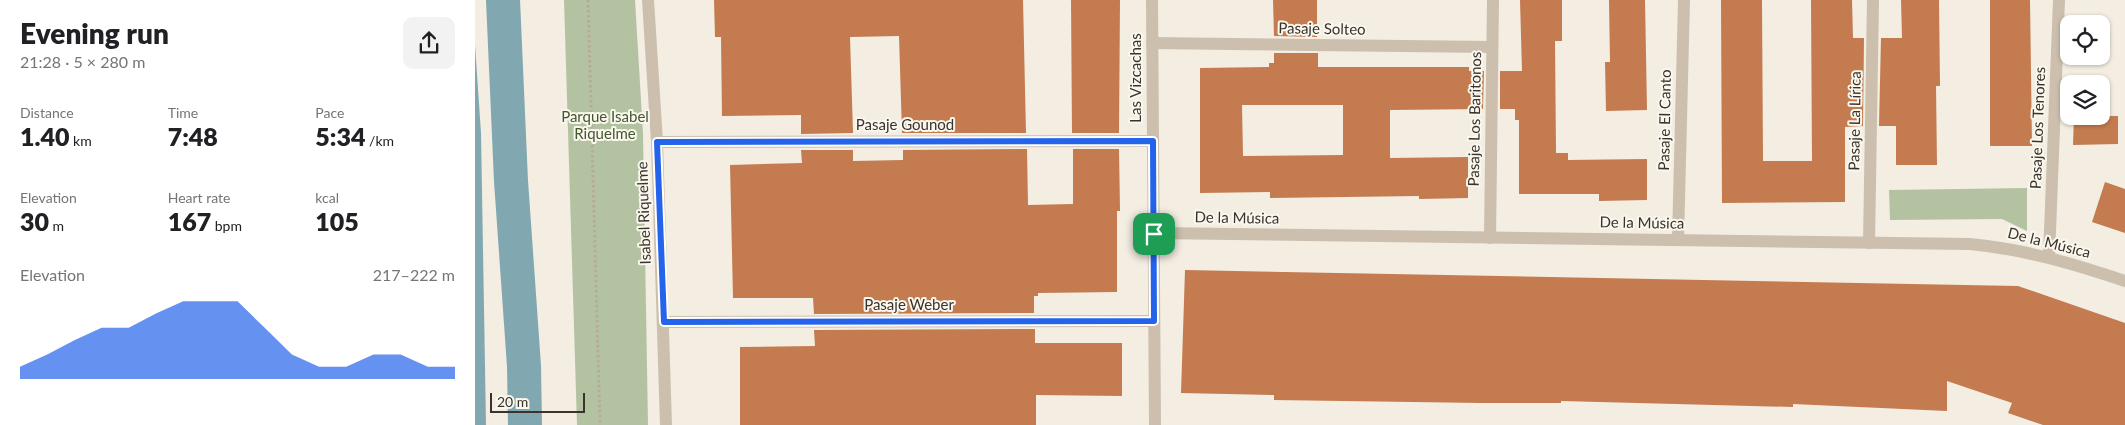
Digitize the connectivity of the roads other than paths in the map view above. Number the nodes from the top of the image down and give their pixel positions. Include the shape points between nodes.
1 (648, 0) edge
2 (1152, 0) edge
3 (1493, 0) edge
4 (1684, 0) edge
5 (1873, 0) edge
6 (2059, 0) edge
7 (1152, 43) junction
8 (1492, 47) junction
9 (1153, 141) junction
10 (657, 142) junction
11 (1154, 234) junction
12 (1490, 238) junction
13 (1678, 240) junction
14 (1869, 243) junction
15 (2049, 257) junction
16 (2125, 281) edge
17 (1154, 321) junction
18 (664, 322) junction
19 (666, 425) edge
20 (1155, 425) edge

1 - 10 street, Isabel Riquelme
2 - 7 street, Las Vizcachas
3 - 8 street, Pasaje Los Baritonos
4 - 13 street, Pasaje El Canto
5 - 14 street, Pasaje La Lírica
6 - 15 street, Pasaje Los Tenores
7 - 8 street, Pasaje Solteo
7 - 9 street, Las Vizcachas
8 - 12 street, Pasaje Los Baritonos
9 - 10 street, Pasaje Gounod
9 - 11 street, Las Vizcachas
10 - 18 street, Isabel Riquelme
11 - 12 street, De la Música
11 - 17 street, Las Vizcachas
12 - 13 street, De la Música
13 - 14 street, De la Música
14 - 15 street, De la Música via 1971,244
15 - 16 street, De la Música
17 - 18 street, Pasaje Weber
17 - 20 street, Las Vizcachas
18 - 19 street, Isabel Riquelme

